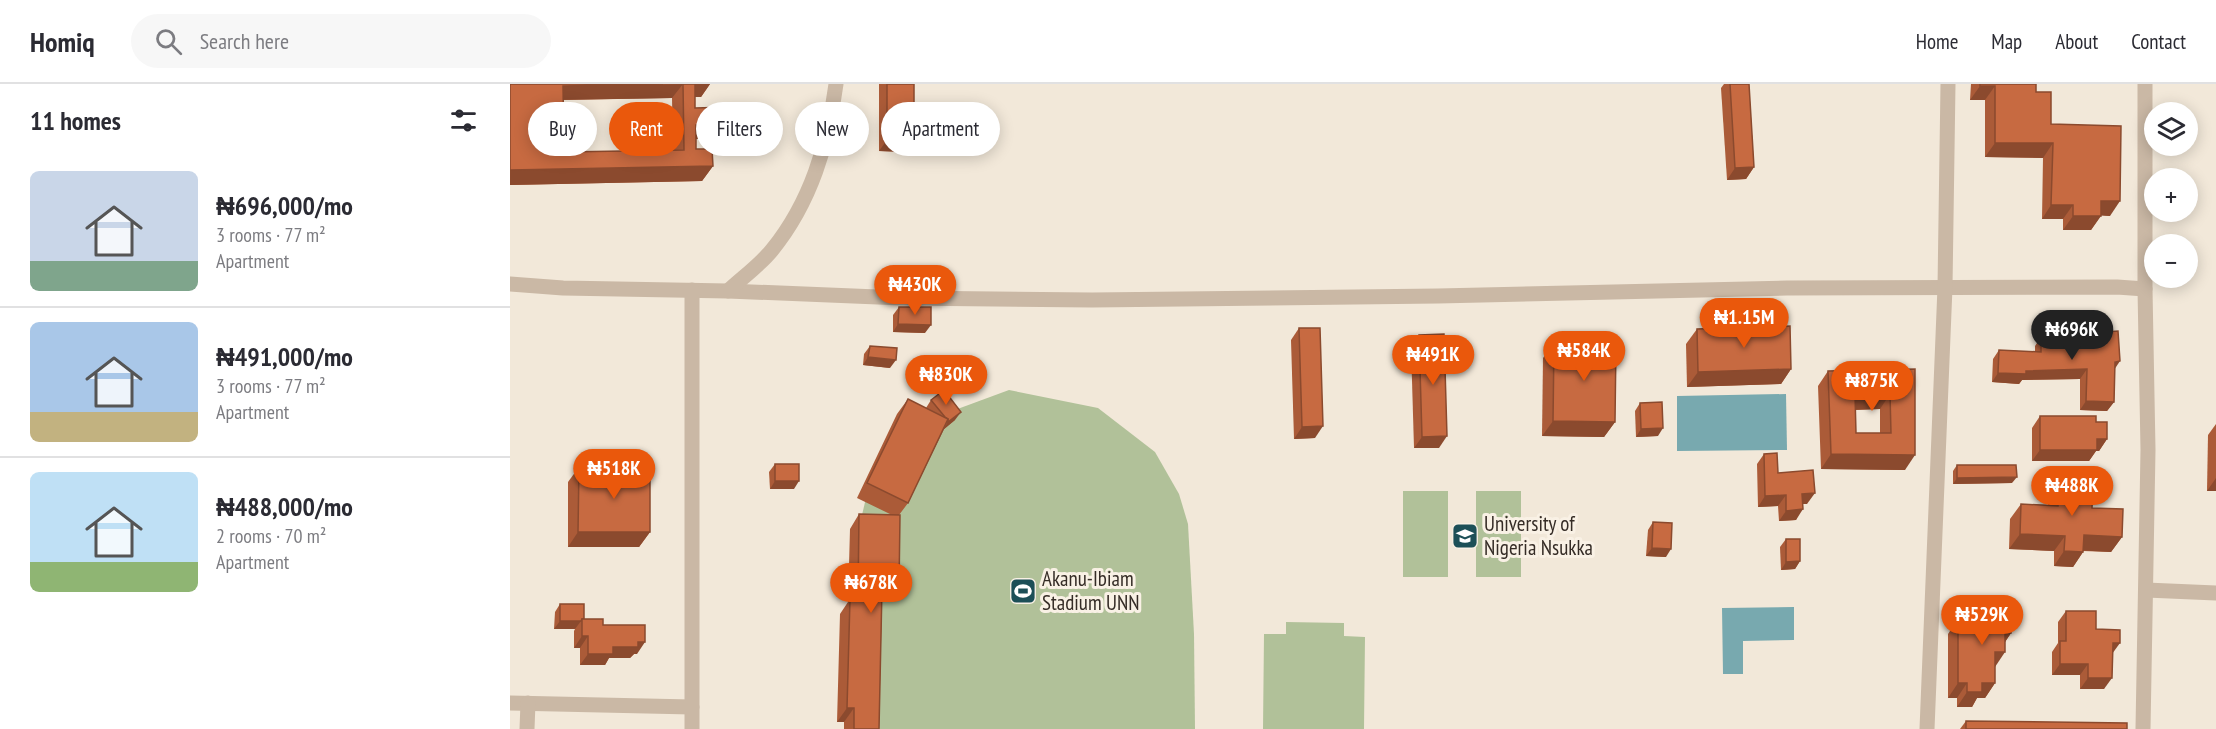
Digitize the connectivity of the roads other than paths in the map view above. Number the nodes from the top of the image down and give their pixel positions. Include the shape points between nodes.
1 (836, 84) edge
2 (1948, 84) edge
3 (2145, 84) edge
4 (510, 284) edge
5 (1945, 287) junction
6 (2145, 289) junction
7 (692, 290) junction
8 (728, 291) junction
9 (2146, 590) junction
10 (2216, 593) edge
11 (510, 703) edge
12 (528, 704) junction
13 (692, 707) junction
14 (527, 729) edge
15 (692, 729) edge
16 (1927, 729) edge
17 (2143, 729) edge

1 - 8 street via 819,166 798,214 771,251
2 - 5 street
3 - 6 street
4 - 7 street
5 - 6 street
5 - 8 street via 1092,300
5 - 16 street
6 - 9 street
7 - 8 street
7 - 13 street
9 - 10 street
9 - 17 street
11 - 12 street
12 - 13 street
12 - 14 street
13 - 15 street

